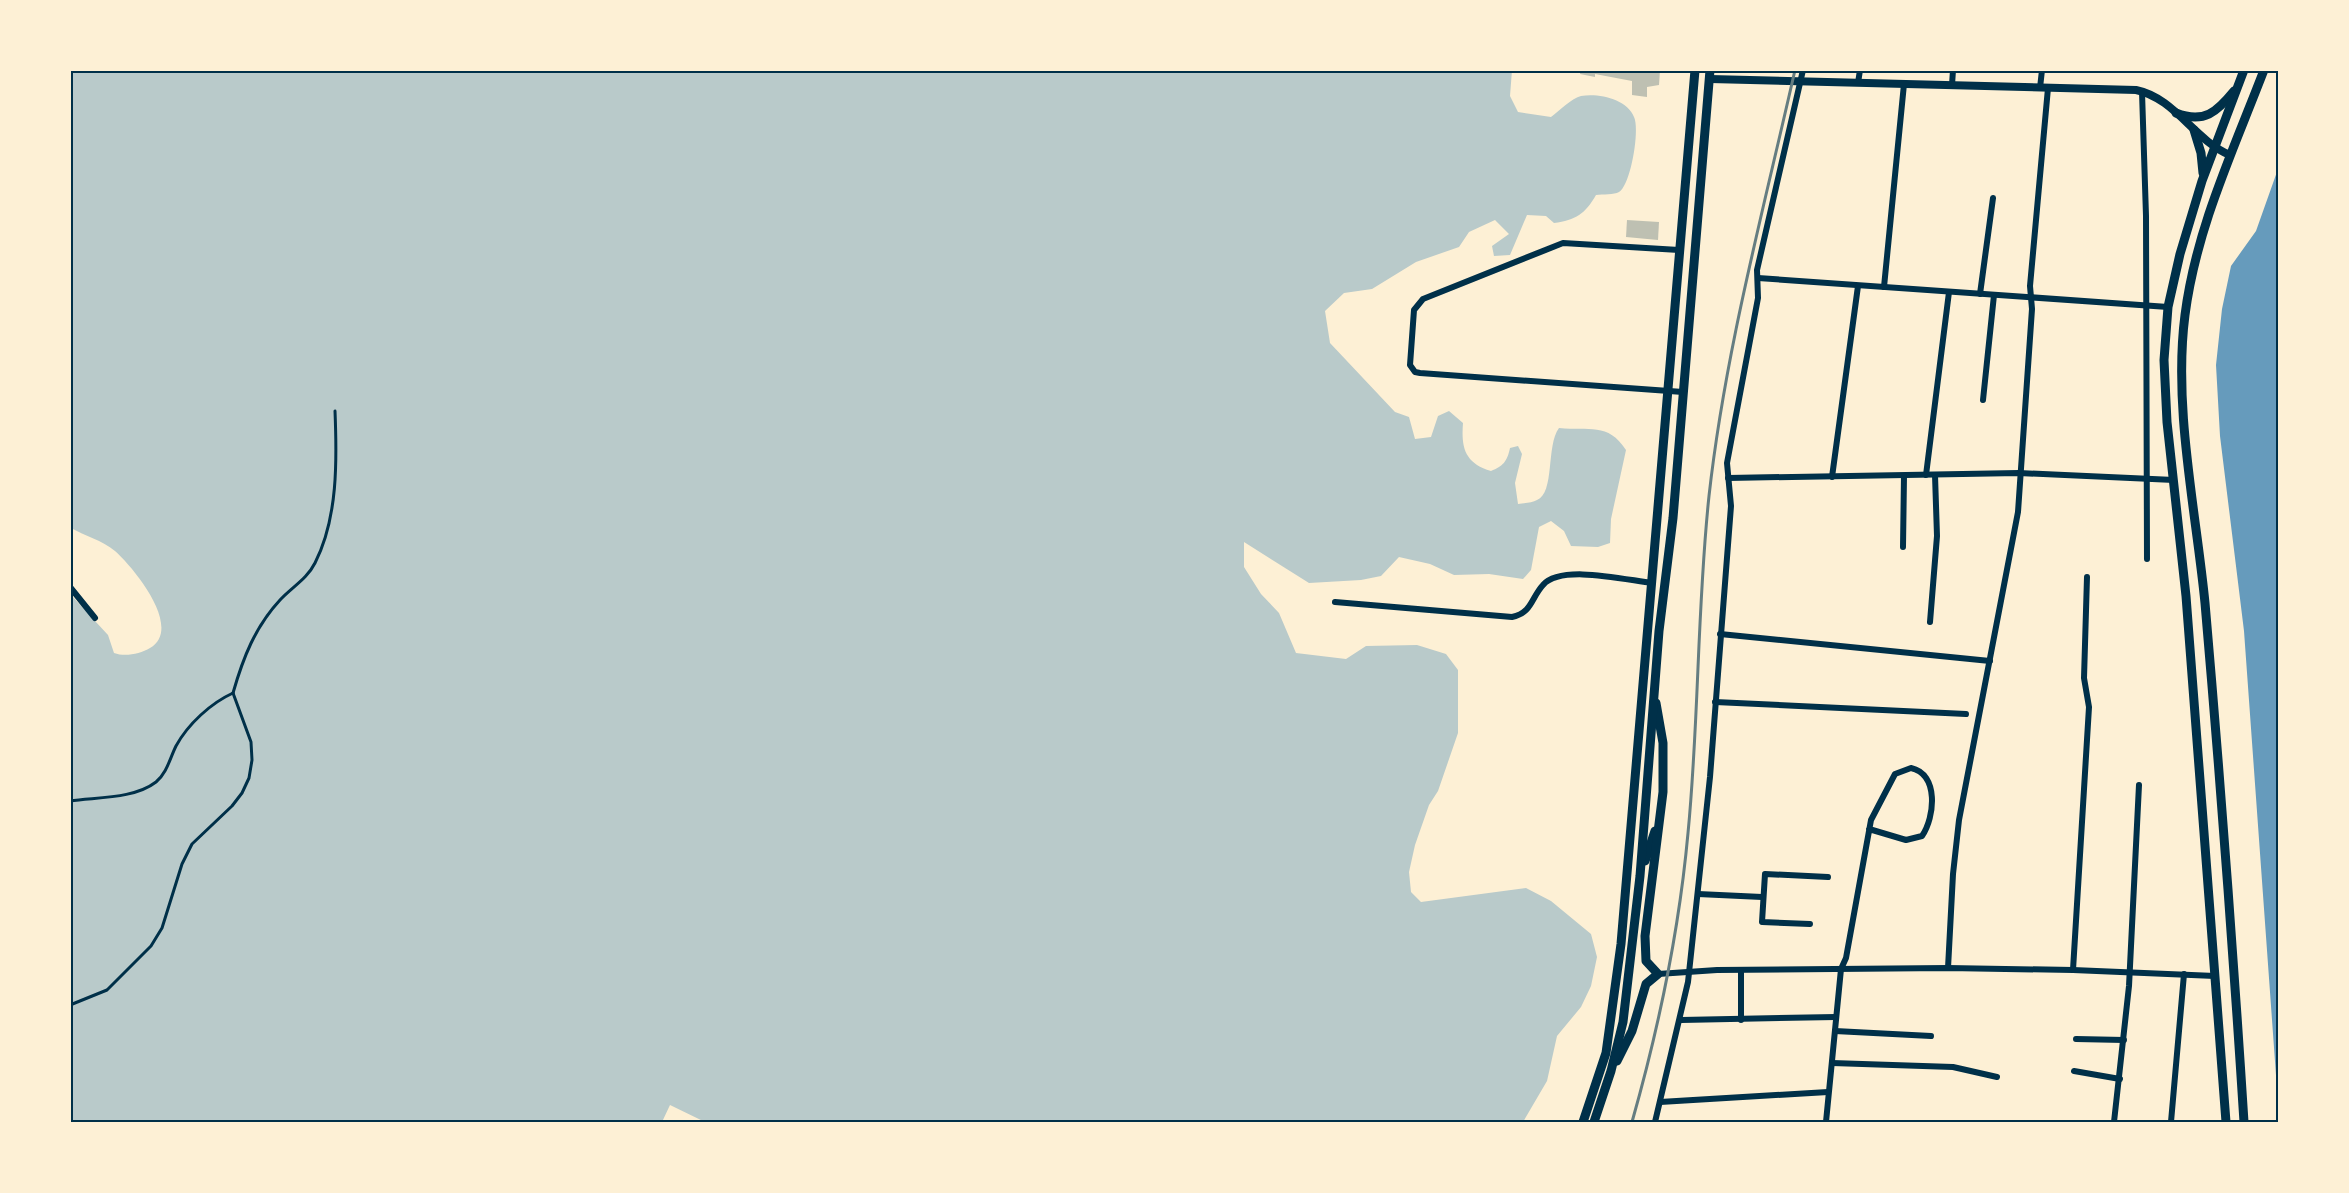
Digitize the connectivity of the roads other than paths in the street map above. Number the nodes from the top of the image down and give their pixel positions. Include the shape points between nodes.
1 (1697, 70) edge
2 (1803, 70) edge
3 (1860, 70) edge
4 (1953, 70) edge
5 (2042, 70) edge
6 (2244, 70) edge
7 (2264, 70) edge
8 (1710, 75) edge
9 (1801, 81) junction
10 (1858, 83) junction
11 (1904, 84) junction
12 (2239, 84) junction
13 (1952, 85) junction
14 (1693, 87) junction
15 (2044, 88) junction
16 (2142, 92) junction
17 (2176, 113) junction
18 (2194, 130) junction
19 (2214, 148) junction
20 (2230, 155) junction
21 (2202, 181) junction
22 (1993, 198) dead end
23 (1679, 250) junction
24 (1758, 279) junction
25 (1858, 286) junction
26 (1884, 287) junction
27 (1949, 292) junction
28 (1980, 294) junction
29 (1994, 295) junction
30 (2031, 297) junction
31 (2145, 306) junction
32 (2168, 307) junction
33 (1668, 391) junction
34 (1683, 392) junction
35 (1983, 400) dead end
36 (335, 411) dead end
37 (2019, 473) junction
38 (1926, 475) junction
39 (1935, 475) junction
40 (1905, 476) junction
41 (1832, 477) junction
42 (1728, 478) junction
43 (2145, 479) junction
44 (2174, 480) junction
45 (1903, 547) dead end
46 (2147, 559) dead end
47 (2087, 577) dead end
48 (1652, 584) junction
49 (70, 587) edge
50 (1335, 602) dead end
51 (95, 618) dead end
52 (1930, 622) dead end
53 (1720, 634) junction
54 (1990, 661) junction
55 (233, 693) junction
56 (1654, 694) junction
57 (1715, 702) junction
58 (1966, 714) dead end
59 (1638, 753) junction
60 (1649, 759) junction
61 (1664, 772) junction
62 (2139, 785) dead end
63 (70, 801) edge
64 (1661, 812) junction
65 (1869, 829) junction
66 (1640, 876) junction
67 (1828, 877) dead end
68 (1698, 894) junction
69 (1762, 897) junction
70 (1810, 924) dead end
71 (1948, 968) junction
72 (1841, 969) junction
73 (1741, 970) junction
74 (2073, 970) junction
75 (1689, 972) junction
76 (2129, 972) junction
77 (1658, 974) junction
78 (2184, 974) junction
79 (2215, 976) junction
80 (70, 1005) edge
81 (1836, 1017) junction
82 (1681, 1020) junction
83 (1741, 1020) junction
84 (1835, 1031) junction
85 (1931, 1036) dead end
86 (2076, 1039) dead end
87 (2124, 1040) junction
88 (1832, 1063) junction
89 (1611, 1071) junction
90 (2074, 1071) dead end
91 (1997, 1077) dead end
92 (2120, 1079) junction
93 (1828, 1092) junction
94 (1660, 1102) junction
95 (1583, 1122) edge
96 (1594, 1122) edge
97 (1654, 1122) edge
98 (1827, 1122) edge
99 (2114, 1122) edge
100 (2171, 1122) edge
101 (2226, 1122) edge
102 (2244, 1122) edge

1 - 8 main road
1 - 14 main road
2 - 9 street
3 - 10 street
4 - 13 street
5 - 15 street
6 - 12 main road
7 - 20 main road
8 - 9 street
8 - 14 main road
8 - 34 main road
9 - 10 street
9 - 24 street via 1759,260
10 - 11 street
11 - 13 street
11 - 26 street
12 - 17 main road via 2209,117
12 - 19 main road
13 - 15 street
14 - 23 main road
15 - 16 street
15 - 30 street
16 - 17 street
16 - 31 street
17 - 18 street
18 - 19 street
18 - 21 main road via 2201,153
19 - 20 street
19 - 21 main road
20 - 102 main road via 2207,217 2191,277 2182,335 2181,378 2208,641
21 - 32 main road
22 - 28 street
23 - 33 main road
23 - 33 street via 1563,243 1423,299 1414,310 1410,365 1420,373
24 - 25 street
24 - 42 street via 1758,298 1727,463
25 - 26 street
25 - 41 street
26 - 27 street
27 - 28 street
27 - 38 street
28 - 29 street
29 - 30 street
29 - 35 street
30 - 31 street
30 - 37 street
31 - 32 street
31 - 43 street
32 - 44 main road via 2164,381
33 - 34 street
33 - 48 main road
34 - 56 main road
36 - 55 lane via 337,478 315,564 262,621 243,660
37 - 39 street
37 - 43 street
37 - 54 street via 2015,533
38 - 39 street
38 - 40 street
39 - 52 street via 1937,545
40 - 41 street
40 - 45 street
41 - 42 street
42 - 53 street via 1732,501
43 - 44 street
43 - 46 street
44 - 79 main road
47 - 74 street via 2084,678 2089,707
48 - 50 street via 1559,575 1542,585 1528,610 1512,617
48 - 59 main road
49 - 51 street
53 - 54 street
53 - 57 street
54 - 71 street via 1959,820
55 - 63 lane via 218,700 185,732 164,773 155,782 123,794
55 - 80 lane via 252,759 242,793 192,844 162,928 151,946 108,990
56 - 60 main road
56 - 61 main road
57 - 58 street
57 - 68 street
59 - 60 main road
59 - 95 main road via 1613,1013 1600,1075
60 - 61 main road
60 - 66 main road
61 - 64 main road
62 - 76 street
64 - 66 main road
64 - 77 main road via 1645,926 1646,961
65 - 65 street via 1895,774 1911,768 1925,774 1931,798 1922,836 1906,840
65 - 72 street
66 - 89 main road via 1623,1022
67 - 69 street via 1765,874
68 - 69 street
68 - 75 street
69 - 70 street via 1762,922
71 - 72 street
71 - 74 street
72 - 73 street
72 - 81 street
73 - 75 street
73 - 83 street
74 - 76 street
75 - 77 street
75 - 82 street
76 - 78 street
76 - 87 street
77 - 89 main road via 1646,984 1632,1031
78 - 79 street
78 - 100 street
79 - 101 main road
81 - 83 street
81 - 84 street
82 - 83 street
82 - 94 street
84 - 85 street
84 - 88 street
86 - 87 street
87 - 92 street
88 - 91 street via 1953,1067
88 - 93 street
89 - 96 main road
90 - 92 street
92 - 99 street
93 - 94 street
93 - 98 street
94 - 97 street

